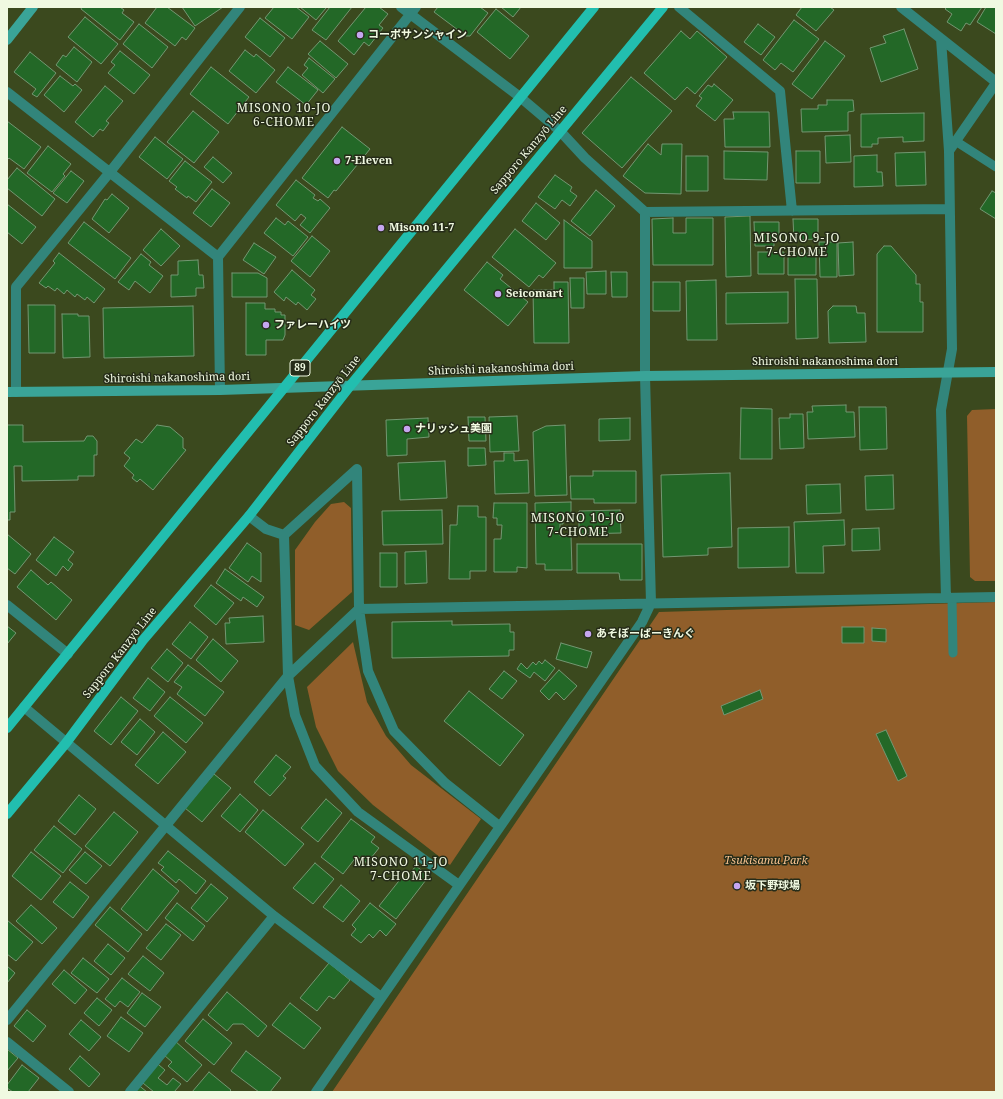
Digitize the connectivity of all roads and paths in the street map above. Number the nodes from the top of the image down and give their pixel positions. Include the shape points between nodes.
1 (33, 7) edge
2 (240, 7) edge
3 (401, 7) edge
4 (594, 7) edge
5 (663, 7) edge
6 (678, 7) edge
7 (901, 7) edge
8 (413, 11) edge
9 (941, 39) junction
10 (7, 40) edge
11 (996, 82) edge
12 (7, 92) edge
13 (520, 97) junction
14 (560, 131) junction
15 (956, 142) junction
16 (949, 151) junction
17 (996, 168) edge
18 (110, 172) junction
19 (949, 209) junction
20 (792, 211) junction
21 (645, 212) junction
22 (218, 257) junction
23 (996, 372) edge
24 (947, 373) junction
25 (645, 376) junction
26 (350, 386) junction
27 (284, 387) junction
28 (220, 390) junction
29 (12, 392) edge
30 (249, 516) junction
31 (284, 535) junction
32 (996, 597) edge
33 (949, 598) junction
34 (651, 603) junction
35 (7, 605) edge
36 (359, 608) junction
37 (953, 653) dead end
38 (68, 654) junction
39 (288, 676) junction
40 (24, 707) junction
41 (7, 728) edge
42 (66, 744) junction
43 (7, 814) edge
44 (499, 826) junction
45 (165, 827) junction
46 (459, 885) junction
47 (274, 916) junction
48 (381, 997) junction
49 (7, 1020) edge
50 (7, 1042) edge
51 (69, 1092) edge
52 (130, 1092) edge
53 (316, 1092) edge

1 - 10 street
2 - 18 street
3 - 8 street
4 - 13 main road, 89
5 - 14 main road, Sapporo Kanzyō Line
6 - 20 street via 780,91
7 - 9 street
8 - 13 street
8 - 22 street
9 - 11 street
9 - 16 street
11 - 15 street
12 - 18 street
13 - 14 street
13 - 27 main road, 89
14 - 21 street via 585,158
14 - 26 main road, Sapporo Kanzyō Line
15 - 16 street
15 - 17 lane
16 - 19 street
18 - 22 street
18 - 29 street via 16,287
19 - 20 street
19 - 24 street via 952,349
20 - 21 street
21 - 25 street
22 - 28 street
23 - 24 street, Shiroishi nakanoshima dori
24 - 25 street, Shiroishi nakanoshima dori
24 - 33 street via 941,410
25 - 26 street, Shiroishi nakanoshima dori
25 - 34 street
26 - 27 street, Shiroishi nakanoshima dori
26 - 30 main road, Sapporo Kanzyō Line
27 - 28 street, Shiroishi nakanoshima dori
27 - 38 main road, 89
28 - 29 street, Shiroishi nakanoshima dori
30 - 31 street via 266,529
30 - 42 main road, Sapporo Kanzyō Line via 143,640
31 - 36 street via 357,469
31 - 39 street
32 - 33 street
33 - 34 street
33 - 37 lane
34 - 36 street
34 - 44 street via 642,622
35 - 38 street
36 - 39 street
36 - 44 street via 368,672 394,731 445,783
38 - 40 main road, 89
39 - 45 street
39 - 46 street via 295,715 314,766 358,812
40 - 41 main road, 89
40 - 42 street
42 - 43 main road, Sapporo Kanzyō Line
42 - 45 street
44 - 46 street
45 - 47 street
45 - 49 street
46 - 48 street
47 - 48 street
47 - 52 street
48 - 53 street
50 - 51 street

